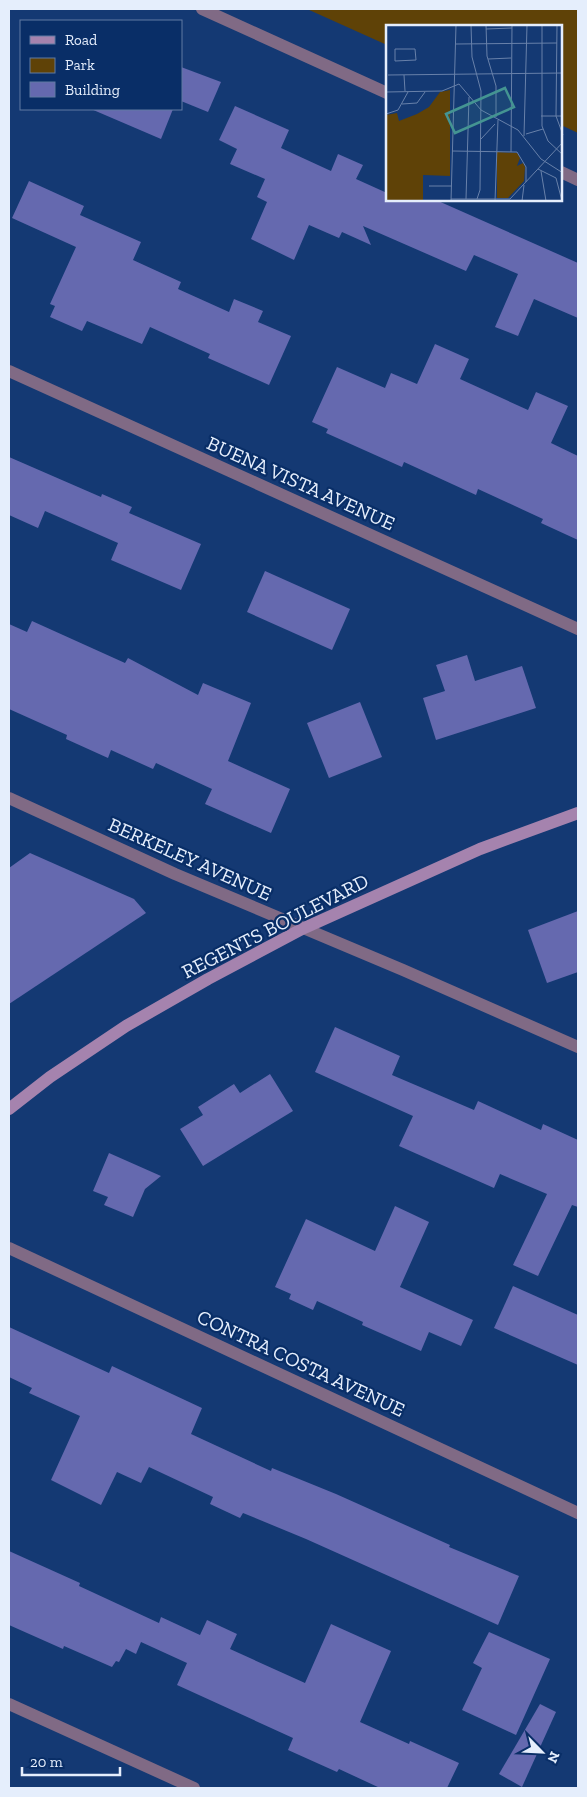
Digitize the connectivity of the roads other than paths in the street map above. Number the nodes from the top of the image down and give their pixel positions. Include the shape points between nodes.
1 (202, 9) edge
2 (386, 93) edge
3 (562, 172) edge
4 (578, 180) edge
5 (9, 371) edge
6 (578, 629) edge
7 (9, 798) edge
8 (578, 813) edge
9 (302, 929) junction
10 (578, 1046) edge
11 (9, 1109) edge
12 (9, 1248) edge
13 (578, 1513) edge
14 (9, 1704) edge
15 (194, 1788) edge

1 - 2 street
3 - 4 street
5 - 6 street, BUENA VISTA AVENUE
7 - 9 street, BERKELEY AVENUE
8 - 9 main road, REGENTS BOULEVARD via 480,849
9 - 10 street, BERKELEY AVENUE
9 - 11 main road, REGENTS BOULEVARD via 126,1026
12 - 13 street, CONTRA COSTA AVENUE
14 - 15 street

